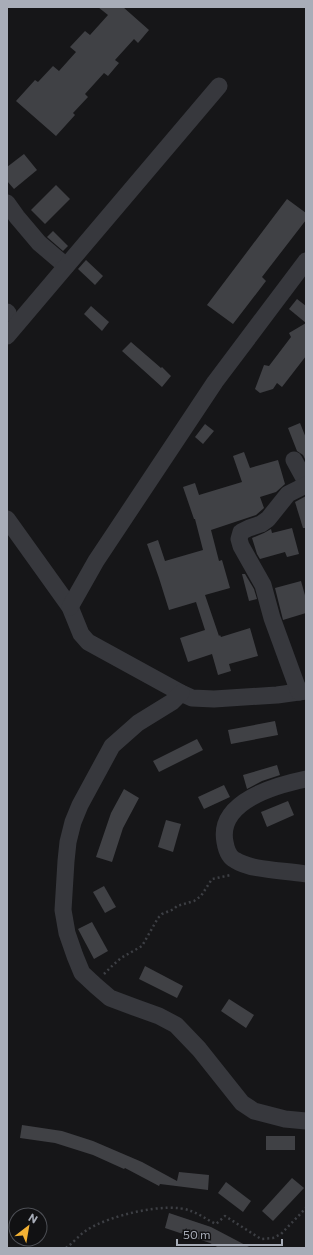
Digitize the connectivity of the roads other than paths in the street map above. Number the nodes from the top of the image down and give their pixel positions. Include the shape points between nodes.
1 (219, 86) dead end
2 (7, 202) edge
3 (306, 260) edge
4 (66, 266) junction
5 (7, 336) edge
6 (294, 460) dead end
7 (306, 484) edge
8 (7, 519) edge
9 (70, 607) junction
10 (303, 691) edge
11 (181, 693) junction
12 (306, 779) edge
13 (306, 874) edge
14 (306, 1121) edge

1 - 4 street
2 - 4 street via 39,243
3 - 9 street via 215,382 96,562
4 - 5 street
6 - 7 street
7 - 10 street via 288,494 268,519 241,532 239,539 263,585 272,618
8 - 9 street
9 - 11 street via 81,634 88,642
10 - 11 street via 214,699 192,698
11 - 14 street via 172,702 138,723 112,746 80,804 68,842 66,861 64,910 67,933 82,973 110,998 176,1025 242,1104 254,1111 285,1119
12 - 13 street via 274,787 235,809 224,838 226,848 233,859 245,865

